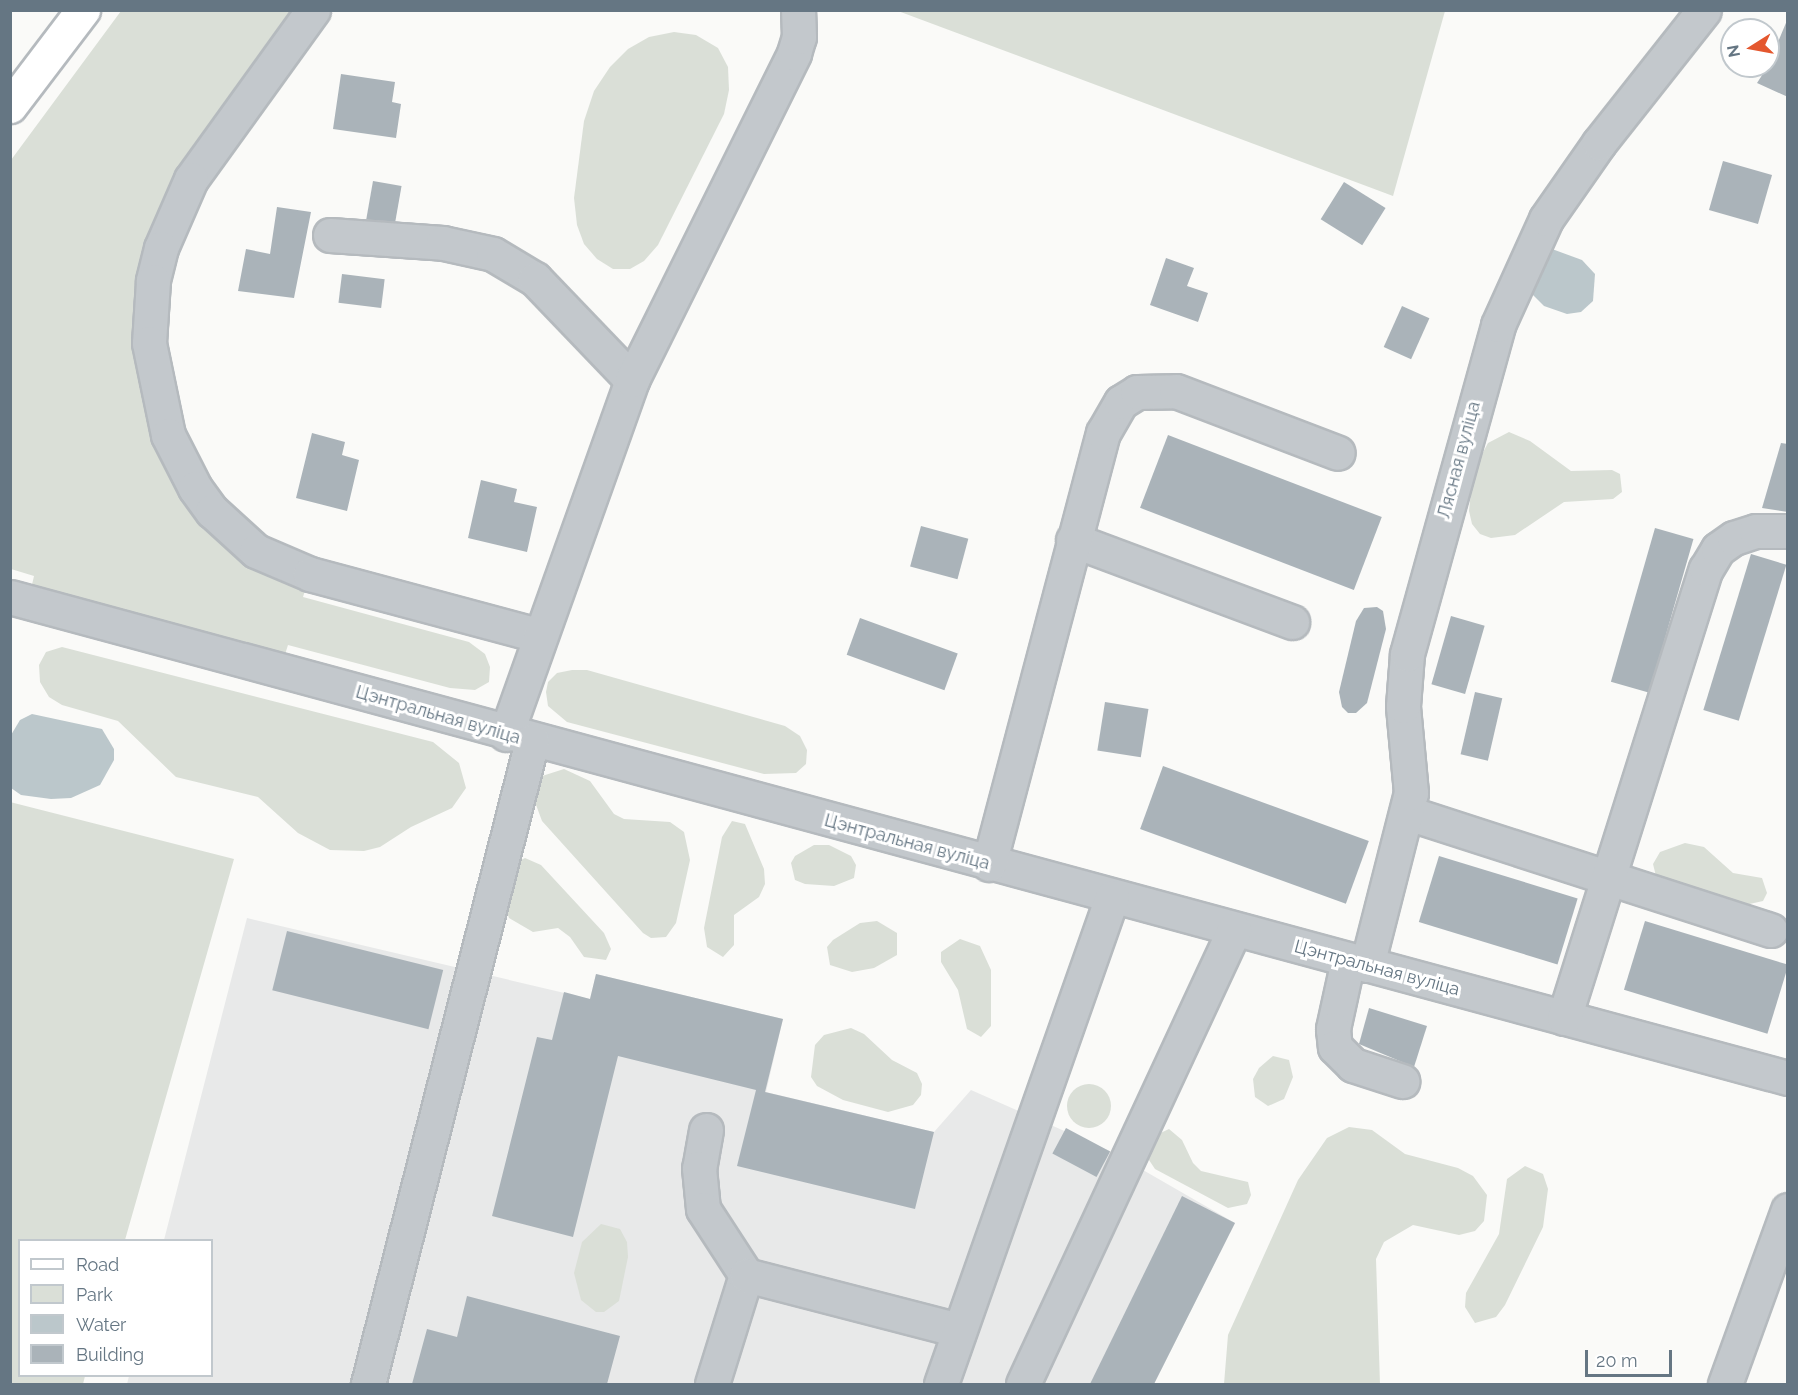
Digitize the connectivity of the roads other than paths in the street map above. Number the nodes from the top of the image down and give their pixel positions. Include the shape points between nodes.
1 (83, 10) edge
2 (313, 10) edge
3 (798, 10) edge
4 (1704, 10) edge
5 (10, 106) edge
6 (330, 235) dead end
7 (632, 380) junction
8 (1338, 453) dead end
9 (1788, 531) edge
10 (1073, 540) junction
11 (19, 600) edge
12 (1292, 622) dead end
13 (538, 635) junction
14 (519, 737) junction
15 (1408, 813) junction
16 (989, 864) junction
17 (1608, 877) junction
18 (1112, 897) junction
19 (1234, 930) junction
20 (1771, 930) dead end
21 (1357, 963) junction
22 (1564, 1018) junction
23 (1788, 1078) edge
24 (1402, 1081) dead end
25 (706, 1130) dead end
26 (1788, 1209) edge
27 (746, 1275) junction
28 (959, 1330) junction
29 (368, 1384) edge
30 (712, 1384) edge
31 (941, 1384) edge
32 (1023, 1384) edge
33 (1725, 1384) edge

1 - 5 main road
2 - 13 street via 191,179 161,248 153,281 150,343 168,435 200,496 256,550 310,574
3 - 7 street via 799,37 794,53
4 - 15 street, Лясная вуліца via 1599,143 1546,219 1506,303 1407,654 1403,706 1411,775
6 - 7 street via 443,243 493,254 535,279
7 - 13 street
8 - 10 street via 1176,391 1137,392 1121,402 1110,417
9 - 17 street via 1756,531 1734,538 1718,549 1706,569
10 - 12 street
10 - 16 street
11 - 14 street, Цэнтральная вуліца
13 - 14 street
14 - 16 street, Цэнтральная вуліца
14 - 29 street
15 - 17 street
15 - 21 street, Лясная вуліца
16 - 18 street, Цэнтральная вуліца
17 - 20 street
17 - 22 street
18 - 19 street, Цэнтральная вуліца
18 - 28 street
19 - 21 street, Цэнтральная вуліца
19 - 32 street
21 - 22 street, Цэнтральная вуліца
21 - 24 street, Лясная вуліца via 1333,1029 1335,1047 1353,1065
22 - 23 street, Цэнтральная вуліца
25 - 27 street via 699,1168 703,1209
26 - 33 street
27 - 28 street
27 - 30 street
28 - 31 street

